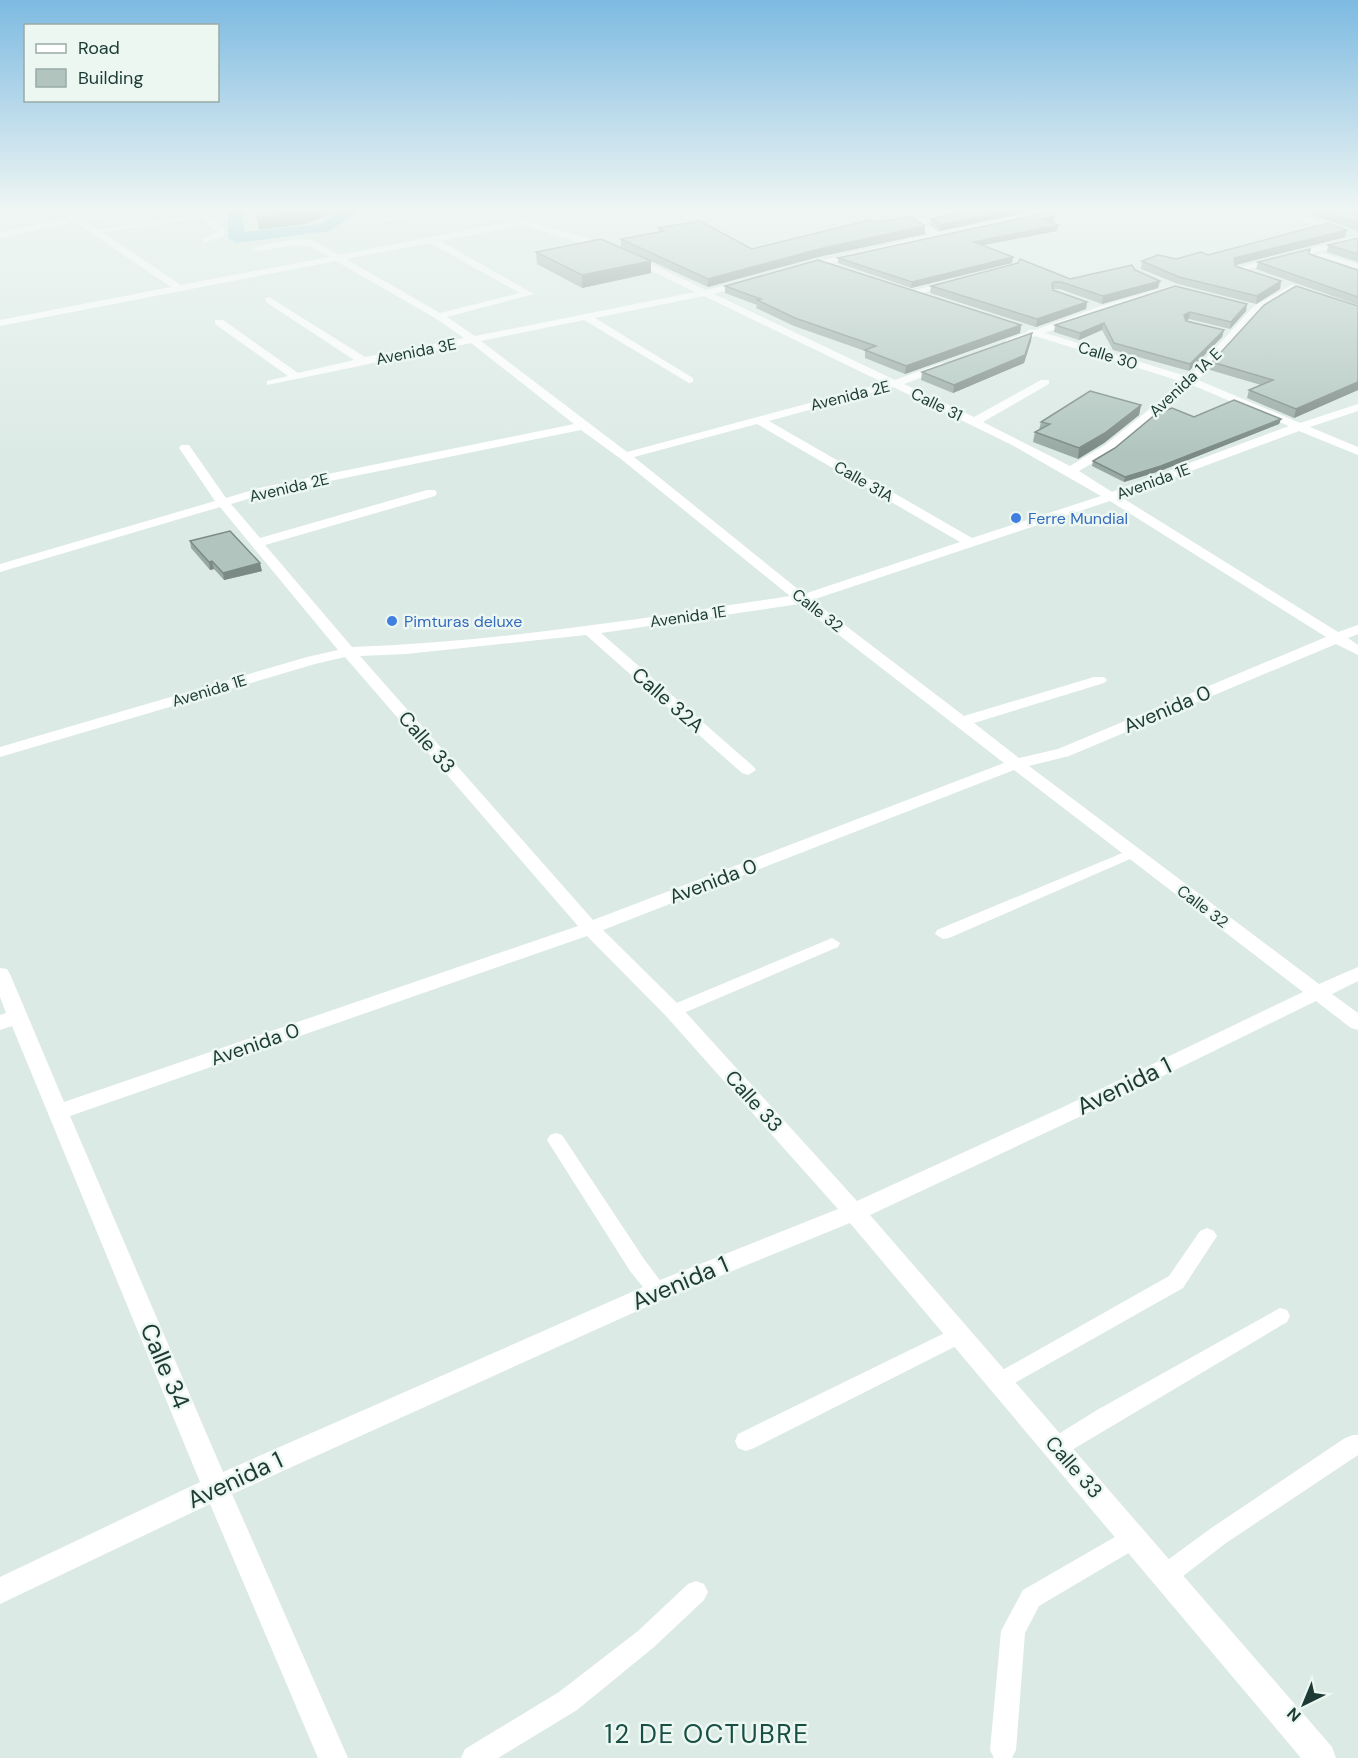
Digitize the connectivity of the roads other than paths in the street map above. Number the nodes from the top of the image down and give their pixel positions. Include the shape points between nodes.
1 (182, 289) edge
2 (393, 289) edge
3 (520, 289) edge
4 (699, 289) edge
5 (716, 289) edge
6 (919, 289) edge
7 (1177, 289) edge
8 (1289, 289) edge
9 (705, 292) junction
10 (79, 294) dead end
11 (269, 300) dead end
12 (933, 301) edge
13 (1084, 302) edge
14 (94, 305) junction
15 (1102, 309) junction
16 (439, 316) junction
17 (586, 317) junction
18 (219, 322) dead end
19 (0, 323) edge
20 (1012, 326) edge
21 (1035, 333) junction
22 (474, 340) junction
23 (1002, 344) edge
24 (960, 360) edge
25 (363, 361) junction
26 (295, 376) junction
27 (689, 380) dead end
28 (1191, 381) junction
29 (271, 382) dead end
30 (1045, 382) dead end
31 (896, 383) junction
32 (1358, 407) edge
33 (757, 419) junction
34 (974, 422) junction
35 (583, 426) junction
36 (1301, 426) junction
37 (185, 448) dead end
38 (1358, 451) edge
39 (625, 456) junction
40 (1070, 471) junction
41 (431, 493) dead end
42 (1110, 497) junction
43 (223, 503) junction
44 (257, 543) junction
45 (972, 543) junction
46 (0, 568) edge
47 (802, 599) junction
48 (1358, 629) edge
49 (589, 630) junction
50 (1334, 639) junction
51 (1358, 651) edge
52 (348, 652) junction
53 (1099, 680) dead end
54 (962, 722) junction
55 (0, 752) edge
56 (1016, 764) junction
57 (748, 771) dead end
58 (1132, 853) junction
59 (590, 928) junction
60 (943, 934) dead end
61 (832, 943) dead end
62 (1358, 973) edge
63 (0, 974) edge
64 (1318, 993) junction
65 (673, 1011) junction
66 (9, 1020) edge
67 (1358, 1023) edge
68 (59, 1112) junction
69 (556, 1140) dead end
70 (854, 1212) junction
71 (1207, 1236) dead end
72 (658, 1291) junction
73 (1280, 1316) dead end
74 (959, 1335) junction
75 (999, 1382) junction
76 (746, 1441) dead end
77 (1358, 1445) edge
78 (1057, 1447) junction
79 (216, 1488) junction
80 (1134, 1537) junction
81 (1166, 1575) junction
82 (0, 1591) edge
83 (696, 1592) dead end
84 (1003, 1750) dead end
85 (333, 1758) edge
86 (474, 1758) edge
87 (1321, 1758) edge

1 - 14 street
2 - 16 street, Calle 32
3 - 16 street via 529,294
4 - 9 street, Calle 31
5 - 9 street, Avenida 3E
6 - 12 street via 906,292
7 - 15 street
8 - 28 street, Avenida 1A E via 1251,308
9 - 17 street, Avenida 3E
9 - 31 street, Calle 31
10 - 14 street
11 - 25 street
13 - 15 street
14 - 19 street
15 - 21 street
16 - 22 street, Calle 32
17 - 22 street, Avenida 3E
17 - 27 street
18 - 26 street
20 - 21 street, Calle 30
21 - 23 street
21 - 28 street, Calle 30
22 - 25 street, Avenida 3E
22 - 35 street, Calle 32
24 - 31 street, Avenida 2E
25 - 26 street, Avenida 3E
26 - 29 street, Avenida 3E
28 - 36 street, Calle 30
28 - 40 street, Avenida 1A E via 1109,448
30 - 34 street
31 - 33 street, Avenida 2E
31 - 34 street, Calle 31
32 - 36 street, Avenida 1E
33 - 39 street, Avenida 2E
33 - 45 street, Calle 31A
34 - 40 street, Calle 31
35 - 39 street, Calle 32
35 - 43 street, Avenida 2E via 259,492
36 - 38 street, Calle 30
36 - 42 street, Avenida 1E
37 - 43 street, Calle 33
39 - 47 street, Calle 32
40 - 42 street, Calle 31
41 - 44 street
42 - 45 street, Avenida 1E
42 - 50 street, Calle 31
43 - 44 street, Calle 33
43 - 46 street, Avenida 2E
44 - 52 street, Calle 33
45 - 47 street, Avenida 1E
47 - 49 street, Avenida 1E
47 - 54 street, Calle 32
48 - 50 street, Avenida 0
49 - 52 street, Avenida 1E via 406,650
49 - 57 street, Calle 32A
50 - 51 street, Calle 31
50 - 56 street, Avenida 0 via 1064,753
52 - 55 street, Avenida 1E
52 - 59 street, Calle 33
53 - 54 street
54 - 56 street, Calle 32
56 - 58 street, Calle 32
56 - 59 street, Avenida 0
58 - 60 lane
58 - 64 street, Calle 32
59 - 65 street, Calle 33
59 - 68 street, Avenida 0
61 - 65 lane
62 - 64 street, Avenida 1
63 - 66 street, Calle 34
64 - 67 street, Calle 32
64 - 70 street, Avenida 1
65 - 70 street, Calle 33
66 - 68 street, Calle 34
68 - 79 street, Calle 34
69 - 72 lane
70 - 72 street, Avenida 1
70 - 74 street, Calle 33
71 - 75 lane via 1176,1282
72 - 79 street, Avenida 1
73 - 78 lane
74 - 75 street, Calle 33
74 - 76 lane
75 - 78 street, Calle 33
77 - 81 lane via 1218,1536
78 - 80 street, Calle 33
79 - 82 street, Avenida 1
79 - 85 street, Calle 34
80 - 81 street, Calle 33
80 - 84 lane via 1031,1598 1013,1631
81 - 87 street, Calle 33
83 - 86 lane via 646,1639 568,1701

